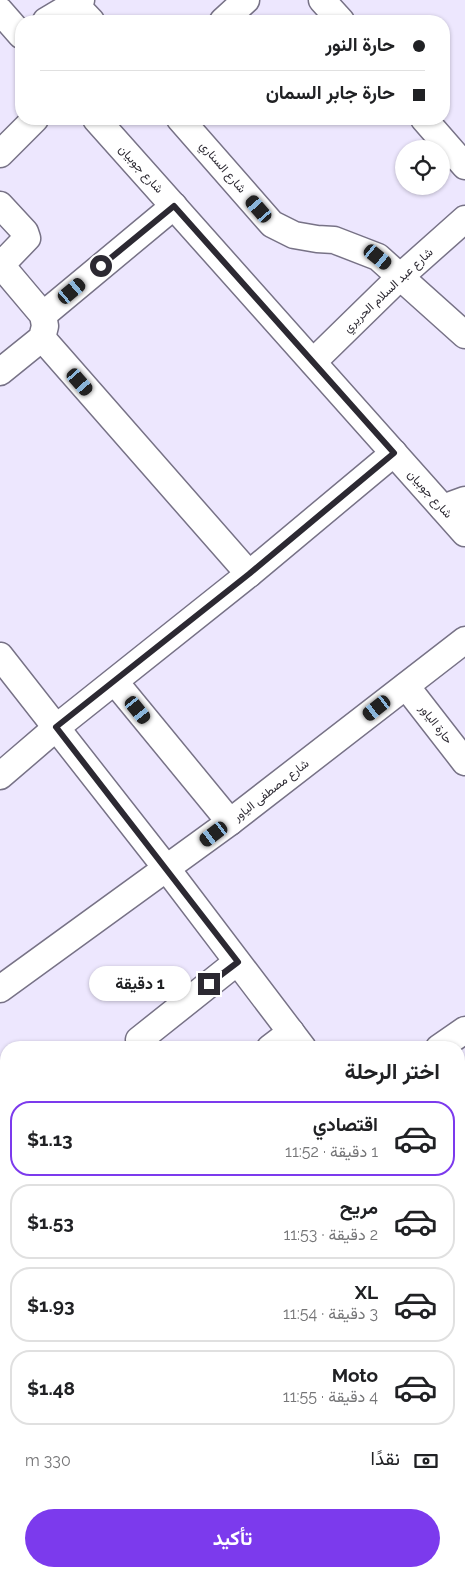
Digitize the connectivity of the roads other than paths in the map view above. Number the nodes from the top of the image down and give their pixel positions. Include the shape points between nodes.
1 (246, 0) edge
2 (322, 0) edge
3 (80, 6) edge
4 (0, 10) edge
5 (60, 15) edge
6 (230, 15) edge
7 (336, 15) edge
8 (15, 27) edge
9 (29, 125) edge
10 (101, 125) edge
11 (185, 125) edge
12 (429, 125) edge
13 (0, 154) edge
14 (465, 166) edge
15 (0, 205) edge
16 (174, 206) junction
17 (465, 219) edge
18 (0, 264) edge
19 (401, 276) junction
20 (42, 326) junction
21 (465, 335) edge
22 (313, 362) junction
23 (0, 372) edge
24 (394, 453) junction
25 (454, 504) edge
26 (465, 533) edge
27 (249, 574) junction
28 (465, 640) edge
29 (0, 656) edge
30 (115, 682) junction
31 (406, 686) junction
32 (56, 727) junction
33 (465, 762) edge
34 (0, 776) edge
35 (230, 822) junction
36 (167, 869) junction
37 (238, 962) junction
38 (0, 989) edge
39 (465, 1030) edge
40 (139, 1040) dead end
41 (297, 1040) edge
42 (449, 1041) edge

1 - 6 street
2 - 7 street
3 - 5 street
4 - 8 street
9 - 13 street
10 - 16 street, شارع جوبيان
11 - 19 street, شارع السناري via 272,224 294,235 334,240 355,247 378,257
12 - 14 street
15 - 18 street via 27,238
16 - 20 street
16 - 22 street, شارع جوبيان
17 - 19 street, شارع عبد السلام الحريري
18 - 20 street
19 - 21 street, شارع السناري
19 - 22 street, شارع عبد السلام الحريري
20 - 23 street
20 - 27 street
22 - 24 street, شارع جوبيان
24 - 25 street, شارع جوبيان
24 - 27 street
25 - 26 street, شارع جوبيان
27 - 30 street
28 - 31 street, شارع مصطفى الياور
29 - 32 street
30 - 32 street
30 - 35 street
31 - 33 street, حارة الياور
31 - 35 street, شارع مصطفى الياور
32 - 34 street
32 - 36 street
35 - 36 street, شارع مصطفى الياور
36 - 37 street
36 - 38 street, شارع مصطفى الياور
37 - 40 street
37 - 41 street
39 - 42 street

